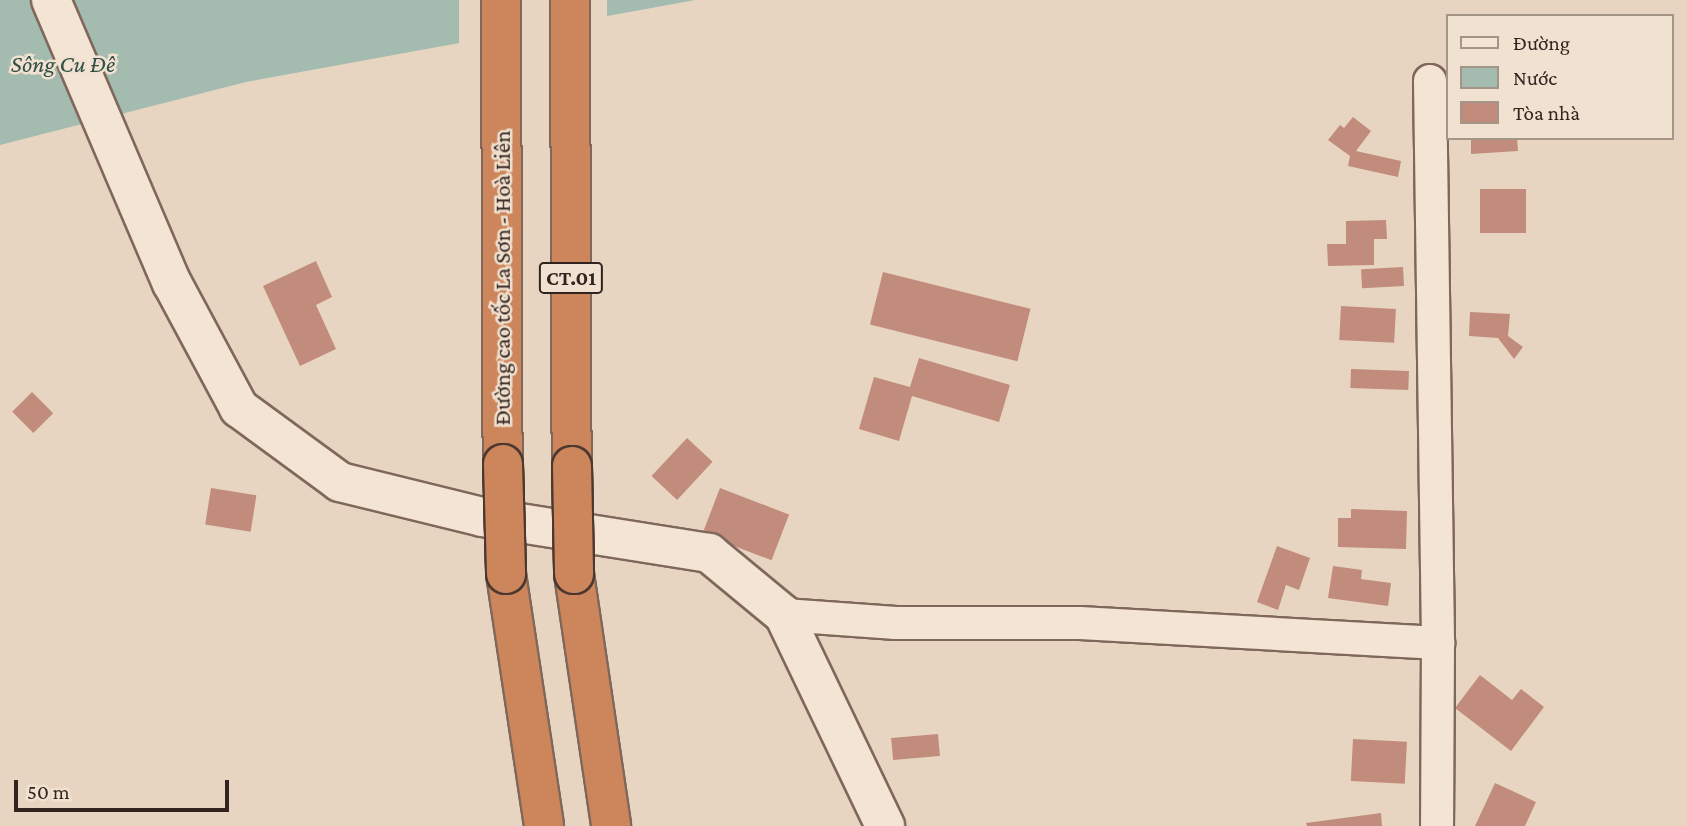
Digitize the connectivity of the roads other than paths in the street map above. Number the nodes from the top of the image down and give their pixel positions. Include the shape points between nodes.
1 (51, 0) edge
2 (501, 0) edge
3 (570, 0) edge
4 (1430, 81) dead end
5 (784, 615) junction
6 (1438, 643) junction
7 (544, 826) edge
8 (611, 826) edge
9 (885, 826) edge
10 (1437, 826) edge

1 - 5 main road via 172,283 239,408 340,482 482,517 709,553
2 - 7 highway, Đường cao tốc La Sơn - Hoà Liên, bridge via 506,573
3 - 8 highway, CT.01, bridge via 574,574
4 - 6 street
5 - 6 street via 896,623 1080,623
5 - 9 main road
6 - 10 street

